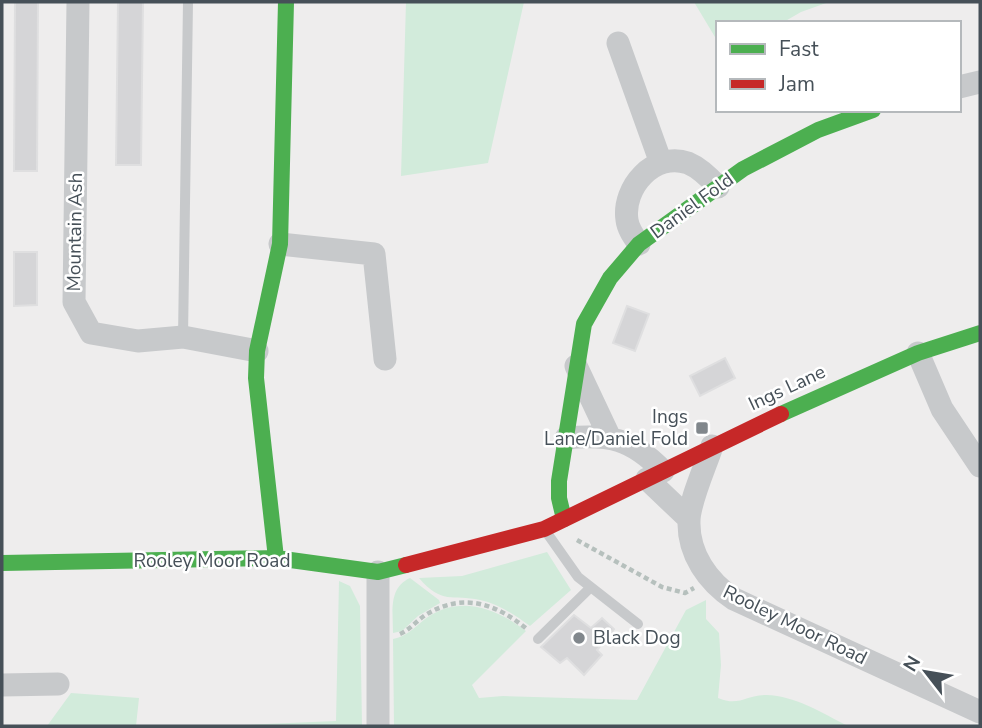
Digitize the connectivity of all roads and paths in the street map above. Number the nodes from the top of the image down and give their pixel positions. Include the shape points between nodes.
1 (78, 2) edge
2 (188, 2) edge
3 (286, 2) edge
4 (618, 43) dead end
5 (980, 82) edge
6 (961, 87) edge
7 (868, 112) edge
8 (661, 163) junction
9 (718, 187) junction
10 (280, 244) junction
11 (639, 244) junction
12 (980, 333) edge
13 (183, 337) junction
14 (257, 351) junction
15 (918, 353) junction
16 (385, 359) dead end
17 (576, 366) junction
18 (609, 436) junction
19 (566, 438) junction
20 (712, 446) junction
21 (980, 466) edge
22 (655, 475) junction
23 (617, 493) joint
24 (688, 518) junction
25 (564, 519) junction
26 (544, 529) junction
27 (276, 558) junction
28 (2, 563) edge
29 (379, 572) junction
30 (709, 577) junction
31 (591, 587) junction
32 (638, 624) dead end
33 (379, 636) junction
34 (538, 639) joint
35 (58, 684) dead end
36 (2, 685) edge
37 (980, 712) edge
38 (377, 726) edge

1 - 13 street, Mountain Ash via 74,302 91,332 138,341
2 - 13 lane
3 - 10 street
4 - 8 street
5 - 6 street
7 - 9 street, Daniel Fold via 818,130
8 - 9 street via 687,163
8 - 11 street via 642,176 628,196 628,226
9 - 11 street, Daniel Fold
10 - 14 street
10 - 16 street via 374,254
11 - 17 street, Daniel Fold via 610,278 584,324
12 - 15 street, Ings Lane
13 - 14 street, Mountain Ash
14 - 27 street
15 - 20 street, Ings Lane
15 - 21 street via 942,409
17 - 18 street
17 - 19 street, Daniel Fold
18 - 19 street
18 - 22 street via 636,450
19 - 25 street, Daniel Fold via 559,481
20 - 22 street, Ings Lane
20 - 24 street
22 - 23 street, Ings Lane
22 - 24 street
23 - 25 street, Rooley Moor Road
24 - 30 street, Rooley Moor Road via 694,549
25 - 26 street, Rooley Moor Road
25 - 30 path via 573,538 662,587 685,593
26 - 29 street, Rooley Moor Road
26 - 31 lane via 578,577
27 - 28 street, Rooley Moor Road
27 - 29 street, Rooley Moor Road
29 - 33 street
30 - 37 street, Rooley Moor Road via 734,599
31 - 32 lane
31 - 34 lane
33 - 34 path via 404,632 447,604 471,602 509,615
33 - 38 street
35 - 36 street

